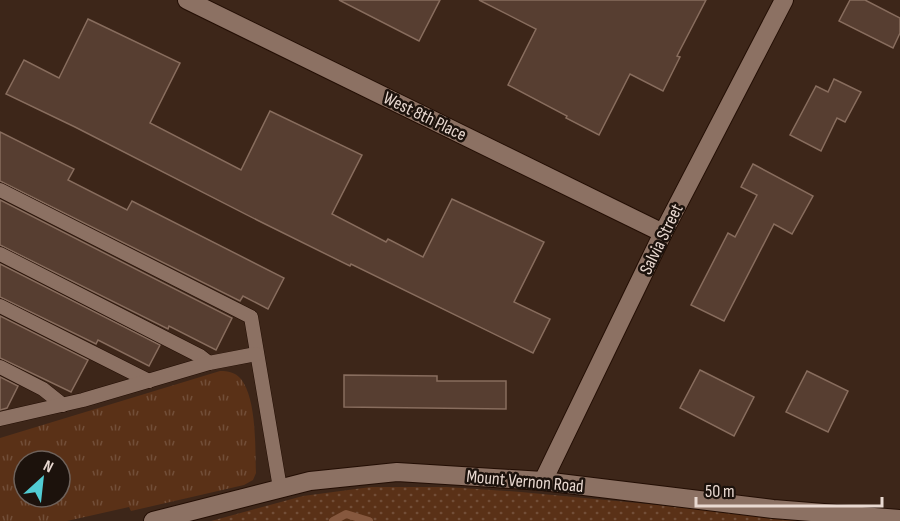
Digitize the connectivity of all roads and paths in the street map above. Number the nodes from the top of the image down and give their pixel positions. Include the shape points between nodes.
1 (187, 0) edge
2 (784, 0) edge
3 (0, 190) edge
4 (663, 233) junction
5 (0, 254) edge
6 (0, 306) edge
7 (256, 354) junction
8 (210, 363) junction
9 (0, 367) edge
10 (149, 381) junction
11 (63, 405) junction
12 (0, 419) edge
13 (543, 481) junction
14 (280, 488) junction
15 (900, 519) edge
16 (153, 521) edge

1 - 4 street, West 8th Place
2 - 4 street, Salvia Street
3 - 7 lane via 250,316
4 - 13 street, Salvia Street
5 - 8 lane
6 - 10 lane
7 - 8 lane
7 - 14 lane
8 - 10 lane
9 - 11 lane via 43,389
10 - 11 lane
11 - 12 lane
13 - 14 street, Mount Vernon Road via 397,472
13 - 15 street, Mount Vernon Road via 773,509
14 - 16 street, Mount Vernon Road

